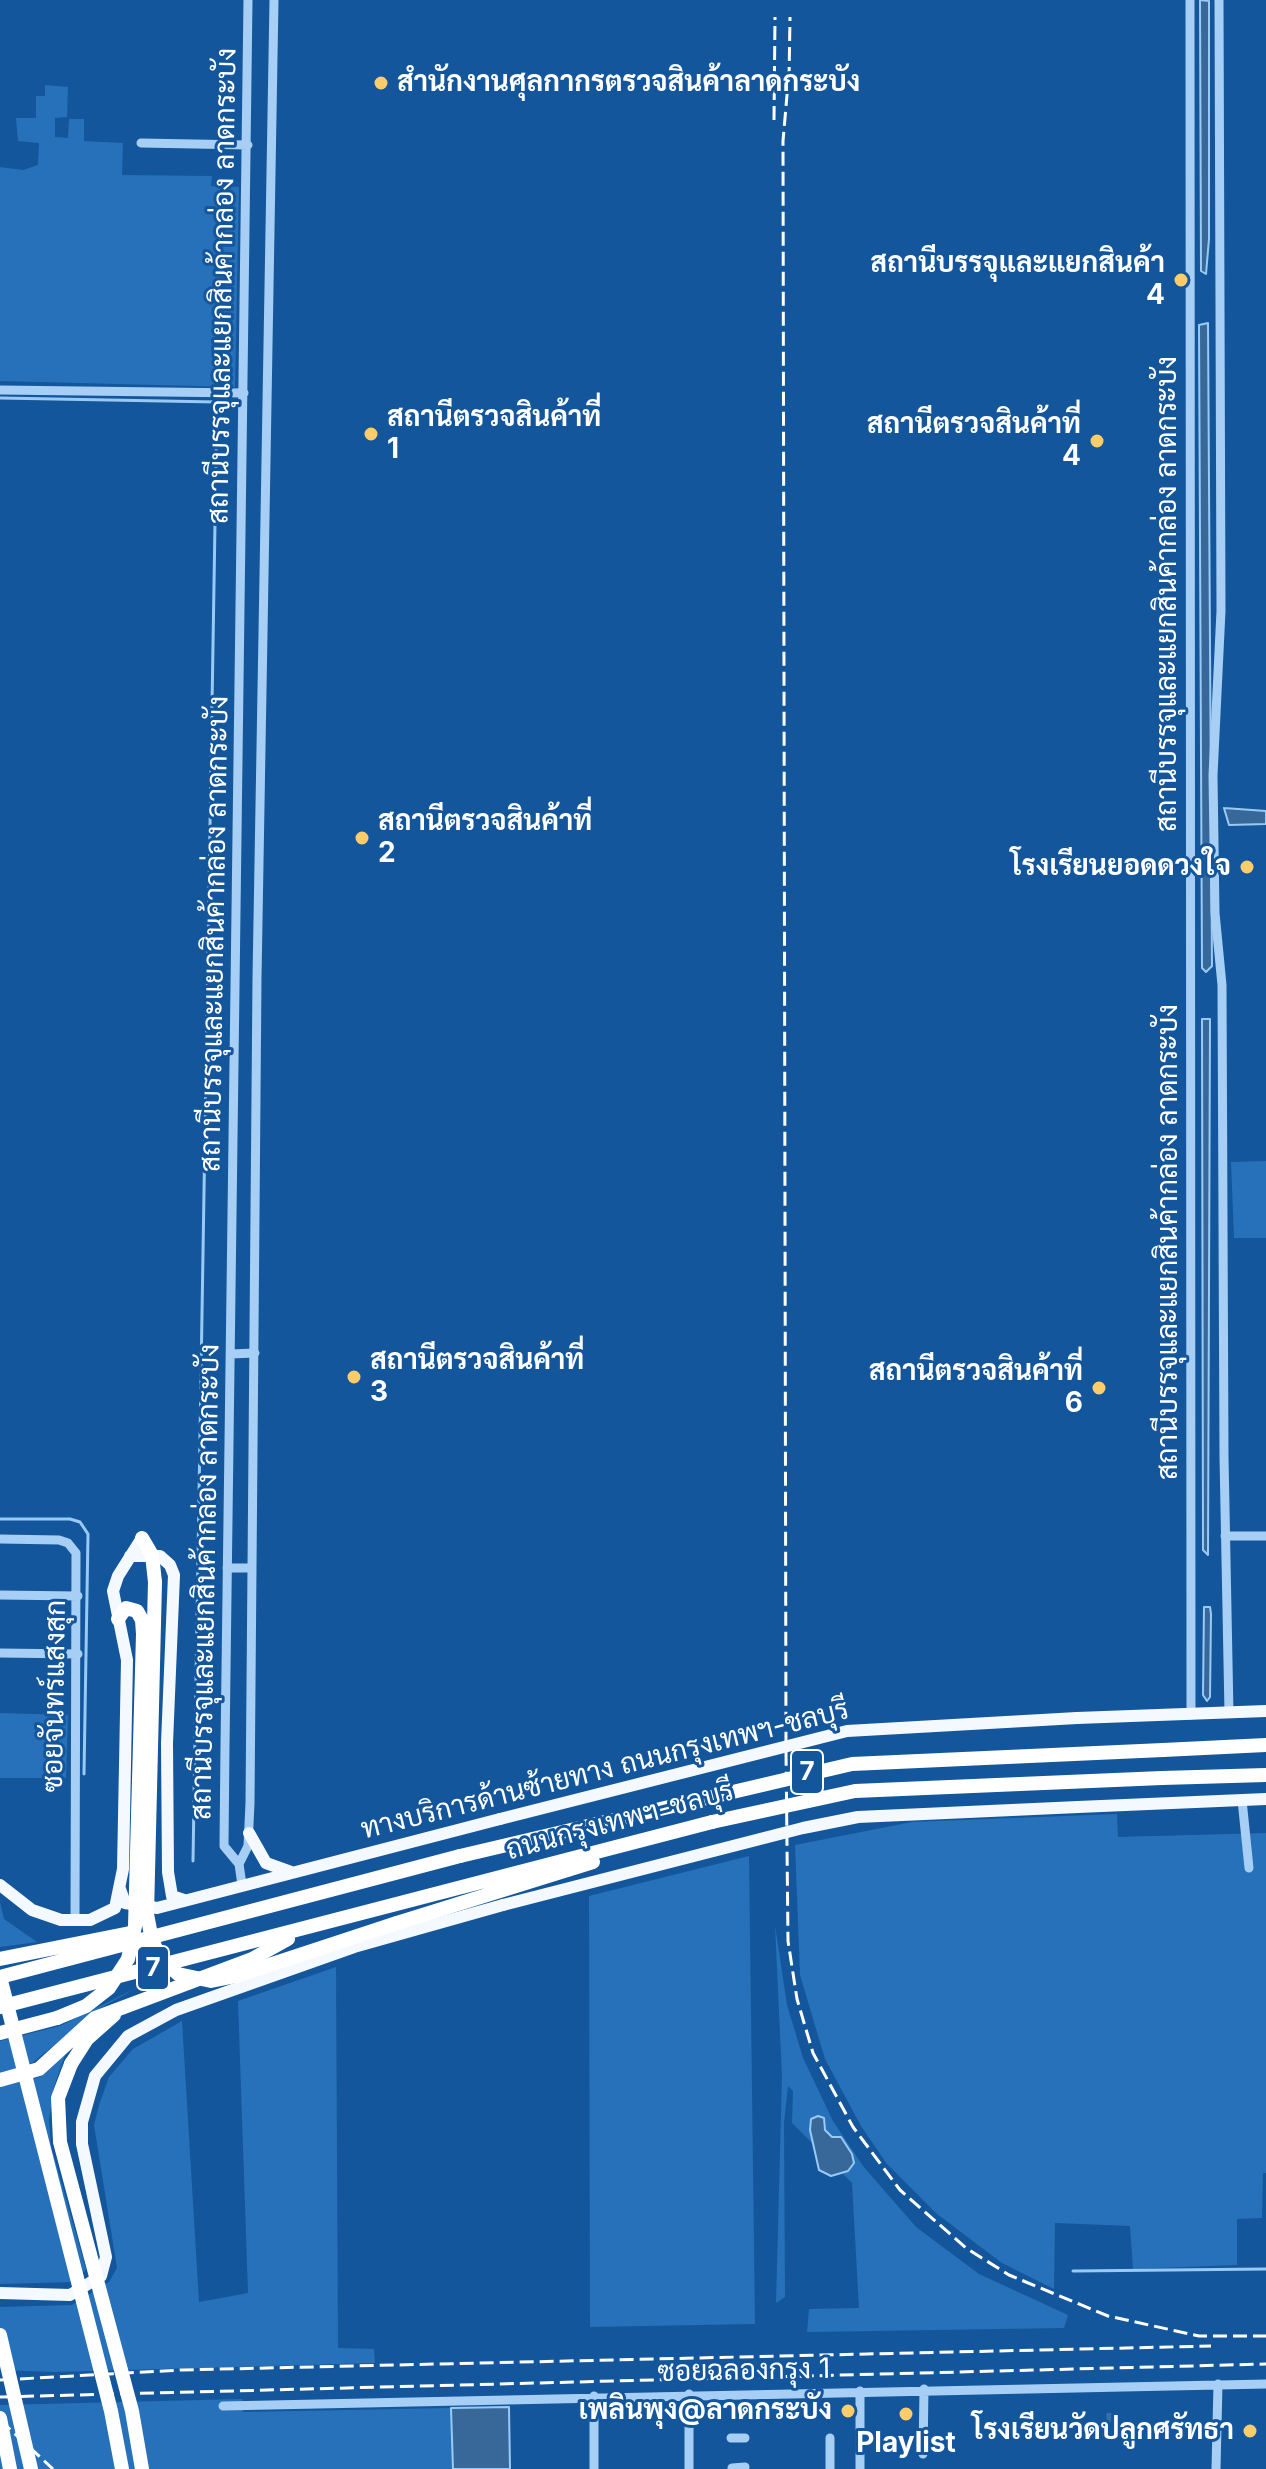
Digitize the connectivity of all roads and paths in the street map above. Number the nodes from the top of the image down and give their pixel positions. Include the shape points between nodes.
1 (248, 0) edge
2 (274, 0) edge
3 (1190, 0) edge
4 (1219, 0) edge
5 (141, 143) dead end
6 (248, 145) junction
7 (246, 290) junction
8 (267, 290) junction
9 (0, 390) edge
10 (244, 393) junction
11 (255, 1353) junction
12 (231, 1354) junction
13 (1225, 1536) junction
14 (1266, 1536) edge
15 (142, 1538) joint
16 (0, 1539) edge
17 (152, 1555) junction
18 (130, 1556) junction
19 (227, 1568) junction
20 (252, 1568) junction
21 (0, 1595) edge
22 (78, 1596) junction
23 (118, 1619) junction
24 (0, 1653) edge
25 (78, 1654) junction
26 (1266, 1711) edge
27 (1229, 1713) junction
28 (1191, 1715) junction
29 (1266, 1745) edge
30 (1266, 1775) edge
31 (1266, 1799) edge
32 (1243, 1806) junction
33 (249, 1833) junction
34 (649, 1840) junction
35 (455, 1857) junction
36 (239, 1864) junction
37 (1249, 1868) dead end
38 (298, 1873) junction
39 (0, 1885) edge
40 (242, 1885) junction
41 (120, 1889) junction
42 (191, 1900) junction
43 (75, 1921) junction
44 (305, 1928) junction
45 (0, 1958) edge
46 (0, 1977) edge
47 (0, 2007) edge
48 (121, 2010) junction
49 (0, 2033) edge
50 (0, 2080) edge
51 (0, 2293) edge
52 (0, 2335) edge
53 (1218, 2384) junction
54 (1266, 2384) edge
55 (924, 2389) junction
56 (860, 2391) junction
57 (689, 2394) junction
58 (594, 2396) junction
59 (223, 2406) dead end
60 (0, 2418) edge
61 (731, 2438) dead end
62 (745, 2438) dead end
63 (830, 2438) dead end
64 (923, 2454) dead end
65 (745, 2467) edge
66 (732, 2468) edge
67 (10, 2469) edge
68 (31, 2469) edge
69 (122, 2469) edge
70 (142, 2469) edge
71 (594, 2469) edge
72 (689, 2469) edge
73 (830, 2469) edge
74 (860, 2469) edge
75 (1216, 2469) edge

1 - 6 street, สถานีบรรจุและแยกสินค้ากล่อง ลาดกระบัง
2 - 8 street, สถานีบรรจุและแยกสินค้ากล่อง ลาดกระบัง
3 - 28 street, สถานีบรรจุและแยกสินค้ากล่อง ลาดกระบัง
4 - 13 street, สถานีบรรจุและแยกสินค้ากล่อง ลาดกระบัง via 1221,611 1213,790 1222,985
5 - 6 street
6 - 7 street, สถานีบรรจุและแยกสินค้ากล่อง ลาดกระบัง
7 - 8 street
7 - 10 street, สถานีบรรจุและแยกสินค้ากล่อง ลาดกระบัง
8 - 11 street, สถานีบรรจุและแยกสินค้ากล่อง ลาดกระบัง
9 - 10 street
10 - 12 street, สถานีบรรจุและแยกสินค้ากล่อง ลาดกระบัง
11 - 12 street
11 - 20 street, สถานีบรรจุและแยกสินค้ากล่อง ลาดกระบัง
12 - 19 street, สถานีบรรจุและแยกสินค้ากล่อง ลาดกระบัง
13 - 14 street
13 - 27 street, สถานีบรรจุและแยกสินค้ากล่อง ลาดกระบัง
15 - 17 highway
15 - 18 main road
16 - 22 street, ซอยจันทร์แสงสุก via 68,1543 76,1553
17 - 18 main road
17 - 34 highway, bridge via 147,1914 161,1959 178,1974 211,1981 236,1976 567,1873
17 - 42 main road via 170,1565 174,1575 167,1743 169,1888 177,1899
18 - 23 main road via 113,1591
19 - 20 street
19 - 36 street, สถานีบรรจุและแยกสินค้ากล่อง ลาดกระบัง via 224,1846
20 - 33 street, สถานีบรรจุและแยกสินค้ากล่อง ลาดกระบัง
21 - 22 street
22 - 25 street, ซอยจันทร์แสงสุก
23 - 41 main road via 127,1660
23 - 49 highway, bridge via 126,1608 137,1611 143,1634 135,1926 128,1959 109,1988 86,2006
24 - 25 street
25 - 43 street, ซอยจันทร์แสงสุก
26 - 27 main road, ทางบริการด้านซ้ายทาง ถนนกรุงเทพฯ-ชลบุรี
27 - 28 main road, ทางบริการด้านซ้ายทาง ถนนกรุงเทพฯ-ชลบุรี
28 - 38 main road, ทางบริการด้านซ้ายทาง ถนนกรุงเทพฯ-ชลบุรี, bridge via 847,1731
29 - 35 highway, ถนนกรุงเทพฯ-ชลบุรี / 7, bridge via 852,1764
30 - 34 highway, ถนนกรุงเทพฯ-ชลบุรี / 7, bridge via 855,1791
31 - 32 main road
32 - 37 street
32 - 51 main road, bridge via 858,1817 354,1947 176,2010 128,2036 95,2076 82,2122 106,2257 101,2276 70,2295
33 - 36 street, สถานีบรรจุและแยกสินค้ากล่อง ลาดกระบัง
33 - 38 main road via 266,1863
34 - 44 highway, ถนนกรุงเทพฯ-ชลบุรี / 7
35 - 45 highway
35 - 46 highway, ถนนกรุงเทพฯ-ชลบุรี / 7
36 - 40 street
38 - 40 main road, ทางบริการด้านซ้ายทาง ถนนกรุงเทพฯ-ชลบุรี
39 - 43 main road via 32,1910
40 - 42 main road, ทางบริการด้านซ้ายทาง ถนนกรุงเทพฯ-ชลบุรี
41 - 42 main road, ทางบริการด้านซ้ายทาง ถนนกรุงเทพฯ-ชลบุรี via 132,1907
41 - 43 main road via 115,1908
44 - 47 highway, ถนนกรุงเทพฯ-ชลบุรี / 7
44 - 48 highway via 252,1959
46 - 69 highway, bridge
48 - 50 highway via 95,2018 39,2069
48 - 70 highway, bridge via 87,2039 71,2064 58,2098 60,2142 132,2411
52 - 68 highway, bridge
53 - 54 street, ซอยฉลองกรุง 1
53 - 55 street, ซอยฉลองกรุง 1
53 - 75 street
55 - 56 street, ซอยฉลองกรุง 1
55 - 64 street
56 - 57 street, ซอยฉลองกรุง 1
56 - 74 street
57 - 58 street, ซอยฉลองกรุง 1
57 - 72 street
58 - 59 street, ซอยฉลองกรุง 1
58 - 71 street
60 - 67 highway
61 - 62 street
63 - 73 street
65 - 66 street

